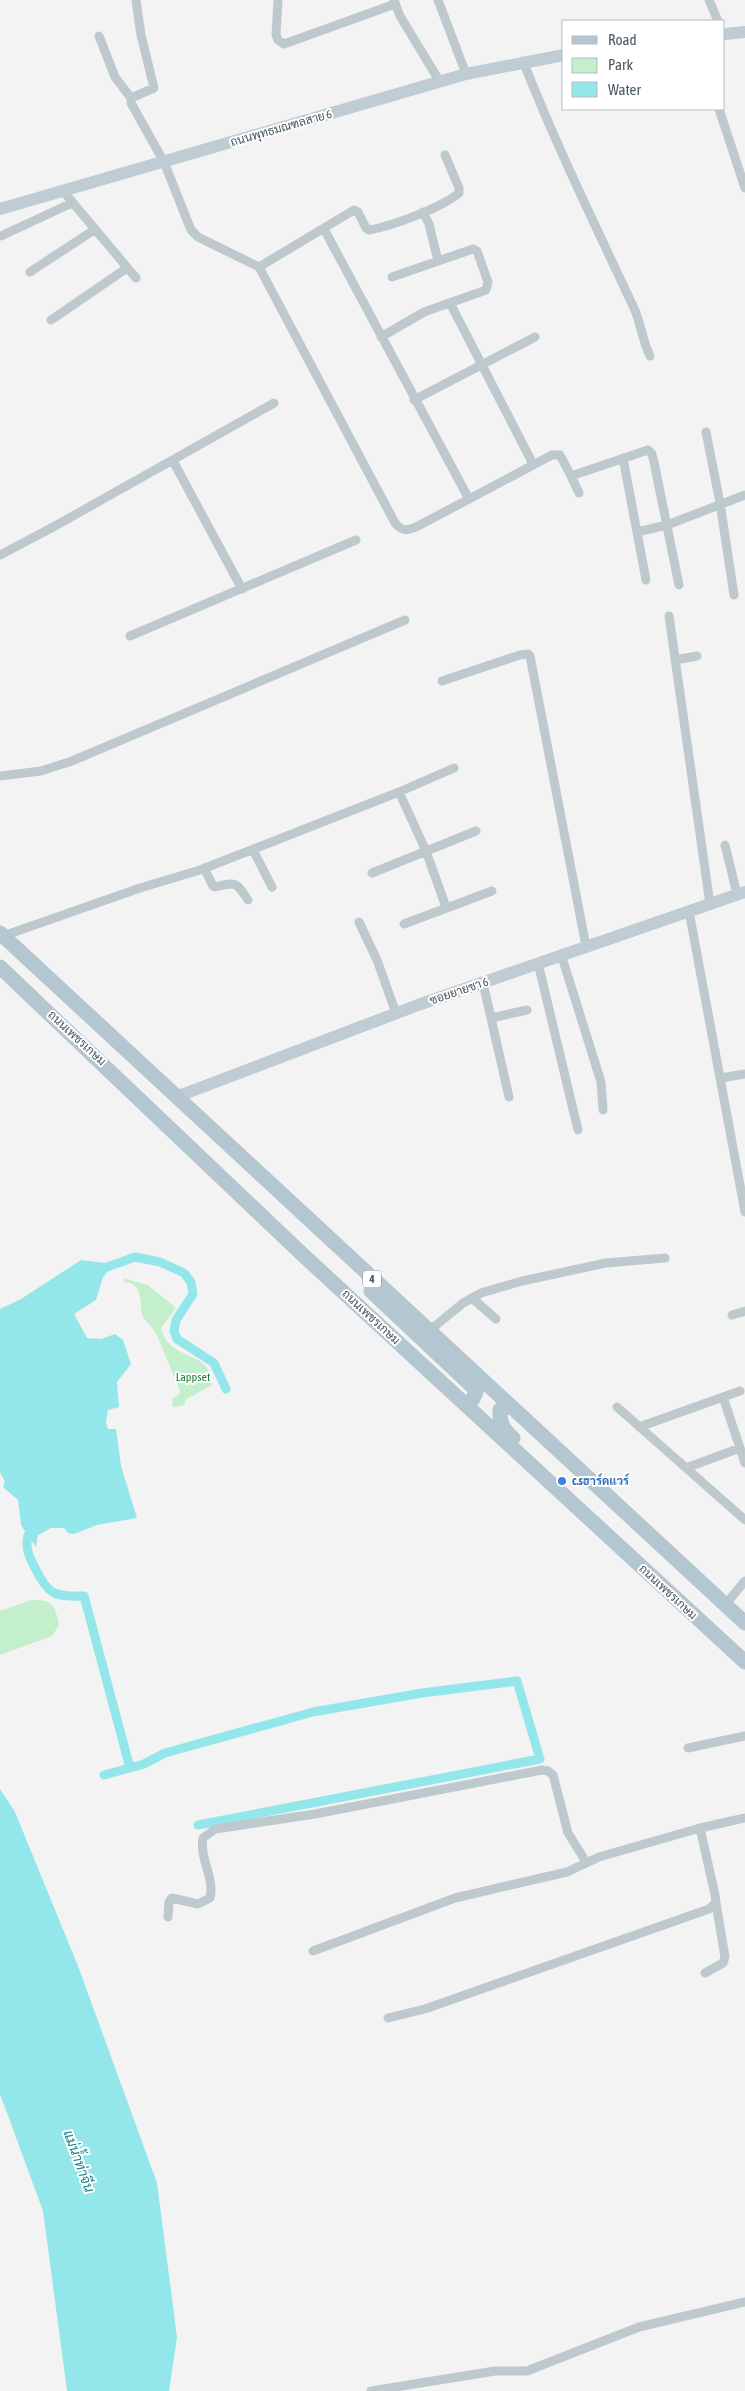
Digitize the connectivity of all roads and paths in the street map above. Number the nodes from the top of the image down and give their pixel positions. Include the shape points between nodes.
1 (136, 0) edge
2 (278, 0) edge
3 (438, 0) edge
4 (709, 0) edge
5 (395, 2) edge
6 (718, 20) edge
7 (745, 32) edge
8 (725, 34) edge
9 (99, 36) dead end
10 (562, 55) edge
11 (523, 61) junction
12 (466, 74) junction
13 (440, 82) junction
14 (131, 98) junction
15 (719, 110) edge
16 (445, 155) dead end
17 (164, 162) junction
18 (745, 188) edge
19 (63, 191) junction
20 (72, 203) junction
21 (0, 209) edge
22 (423, 212) junction
23 (324, 229) junction
24 (94, 230) junction
25 (1, 236) dead end
26 (438, 261) junction
27 (259, 267) junction
28 (127, 268) junction
29 (30, 272) dead end
30 (392, 277) dead end
31 (136, 278) dead end
32 (450, 303) junction
33 (51, 320) dead end
34 (381, 336) junction
35 (535, 337) dead end
36 (650, 356) dead end
37 (483, 364) junction
38 (414, 400) junction
39 (274, 403) dead end
40 (706, 432) dead end
41 (623, 458) junction
42 (173, 460) junction
43 (534, 464) junction
44 (571, 476) junction
45 (579, 493) dead end
46 (745, 495) edge
47 (469, 499) junction
48 (720, 503) junction
49 (667, 525) junction
50 (637, 532) junction
51 (356, 540) dead end
52 (0, 555) edge
53 (646, 580) dead end
54 (679, 585) dead end
55 (242, 589) junction
56 (734, 595) dead end
57 (669, 616) dead end
58 (405, 620) dead end
59 (130, 636) dead end
60 (697, 656) dead end
61 (675, 660) junction
62 (442, 681) dead end
63 (454, 768) dead end
64 (0, 776) edge
65 (400, 792) junction
66 (476, 831) dead end
67 (725, 845) dead end
68 (253, 850) junction
69 (426, 851) junction
70 (204, 868) junction
71 (372, 873) dead end
72 (272, 887) dead end
73 (492, 891) dead end
74 (741, 893) edge
75 (248, 900) dead end
76 (710, 904) junction
77 (446, 907) junction
78 (689, 911) junction
79 (358, 922) dead end
80 (404, 924) dead end
81 (1, 934) edge
82 (586, 946) junction
83 (561, 954) junction
84 (538, 963) junction
85 (0, 967) edge
86 (483, 983) junction
87 (527, 1010) dead end
88 (396, 1013) junction
89 (491, 1018) junction
90 (745, 1074) edge
91 (721, 1078) junction
92 (176, 1097) junction
93 (509, 1097) dead end
94 (603, 1110) dead end
95 (578, 1130) dead end
96 (745, 1212) edge
97 (666, 1258) dead end
98 (352, 1260) junction
99 (472, 1298) junction
100 (745, 1311) edge
101 (732, 1315) dead end
102 (496, 1319) dead end
103 (429, 1331) junction
104 (740, 1391) dead end
105 (723, 1397) junction
106 (466, 1404) junction
107 (510, 1406) junction
108 (617, 1408) dead end
109 (639, 1427) junction
110 (740, 1448) junction
111 (745, 1463) edge
112 (686, 1468) junction
113 (582, 1513) junction
114 (745, 1520) edge
115 (745, 1581) edge
116 (725, 1605) junction
117 (745, 1623) edge
118 (745, 1662) edge
119 (745, 1736) edge
120 (688, 1748) dead end
121 (745, 1818) edge
122 (700, 1828) junction
123 (586, 1862) junction
124 (716, 1903) junction
125 (168, 1917) dead end
126 (313, 1951) dead end
127 (704, 1973) dead end
128 (388, 2018) dead end
129 (745, 2302) edge
130 (371, 2391) edge

1 - 14 street via 154,88
2 - 5 street via 276,35 284,44
3 - 12 street
4 - 6 street
5 - 13 street
7 - 8 main road
9 - 14 street via 115,78
10 - 11 main road, ถนนพุทธมณฑลสาย 6
11 - 12 main road, ถนนพุทธมณฑลสาย 6
11 - 36 street via 549,129 635,309 643,343
12 - 13 main road, ถนนพุทธมณฑลสาย 6
13 - 17 main road, ถนนพุทธมณฑลสาย 6
14 - 17 street
15 - 18 street
16 - 22 street via 459,193
17 - 19 main road, ถนนพุทธมณฑลสาย 6
17 - 27 street via 194,234
19 - 20 street
19 - 21 main road, ถนนพุทธมณฑลสาย 6
20 - 24 street
20 - 25 street
22 - 23 street via 369,230 354,210
22 - 26 street
23 - 27 street
23 - 34 street
24 - 28 street
24 - 29 street
26 - 30 street
26 - 32 street via 473,249 488,282 486,290
27 - 47 street via 394,524 407,531
28 - 31 street
28 - 33 street
32 - 34 street via 408,319
32 - 37 street
34 - 38 street
35 - 37 street
37 - 38 street
37 - 43 street
38 - 47 street
39 - 42 street
40 - 48 street
41 - 44 street
41 - 49 street via 643,450 652,454
41 - 50 street
42 - 52 street
42 - 55 street
43 - 44 street via 560,454
43 - 47 street
44 - 45 street
46 - 48 street
48 - 49 street
48 - 56 street
49 - 50 street
49 - 54 street
50 - 53 street
51 - 55 street
55 - 59 street
57 - 61 street
58 - 64 street via 72,761 41,771
60 - 61 street
61 - 76 street
62 - 82 street via 520,655 530,656
63 - 65 street
65 - 68 street
65 - 69 street
66 - 69 street
67 - 74 street
68 - 70 street
68 - 72 street
69 - 71 street
69 - 77 street
70 - 75 street via 213,886 237,884
70 - 81 street
73 - 77 street
74 - 76 main road, ซอยยายชา 6
76 - 78 main road, ซอยยายชา 6
77 - 80 street
78 - 82 main road, ซอยยายชา 6
78 - 91 street
79 - 88 street via 377,960
81 - 92 main road, ถนนเพชรเกษม / 4
82 - 83 main road, ซอยยายชา 6
83 - 84 main road, ซอยยายชา 6
83 - 94 street via 601,1082
84 - 86 main road, ซอยยายชา 6
84 - 95 street
85 - 106 main road, ถนนเพชรเกษม / 4 via 303,1255
86 - 88 main road, ซอยยายชา 6
86 - 89 street
87 - 89 street
88 - 92 main road, ซอยยายชา 6
89 - 93 street
90 - 91 street
91 - 96 street
92 - 98 main road, ถนนเพชรเกษม / 4
97 - 99 street via 606,1263 522,1281
98 - 103 main road, ถนนเพชรเกษม / 4
98 - 106 main road via 350,1266 364,1284 473,1387 476,1392 473,1400
99 - 102 street
99 - 103 street
100 - 101 street
103 - 107 main road, ถนนเพชรเกษม / 4
104 - 105 street
105 - 109 street
105 - 110 street
106 - 113 main road, ถนนเพชรเกษม / 4
107 - 113 main road via 500,1410 503,1428 578,1498
107 - 116 main road, ถนนเพชรเกษม / 4
108 - 109 street
109 - 112 street
110 - 111 street
110 - 112 street
112 - 114 street
113 - 118 main road, ถนนเพชรเกษม / 4
115 - 116 street
116 - 117 main road, ถนนเพชรเกษม / 4
119 - 120 street
121 - 122 street
122 - 123 street
122 - 124 street
123 - 125 street via 568,1833 553,1775 542,1770 315,1814 215,1829 203,1838 202,1845 212,1886 210,1898 198,1904 172,1898
123 - 126 street via 567,1872 455,1898
124 - 127 street via 725,1957 723,1963
124 - 128 street via 690,1916 434,2006
129 - 130 street via 639,2327 527,2371 495,2371

